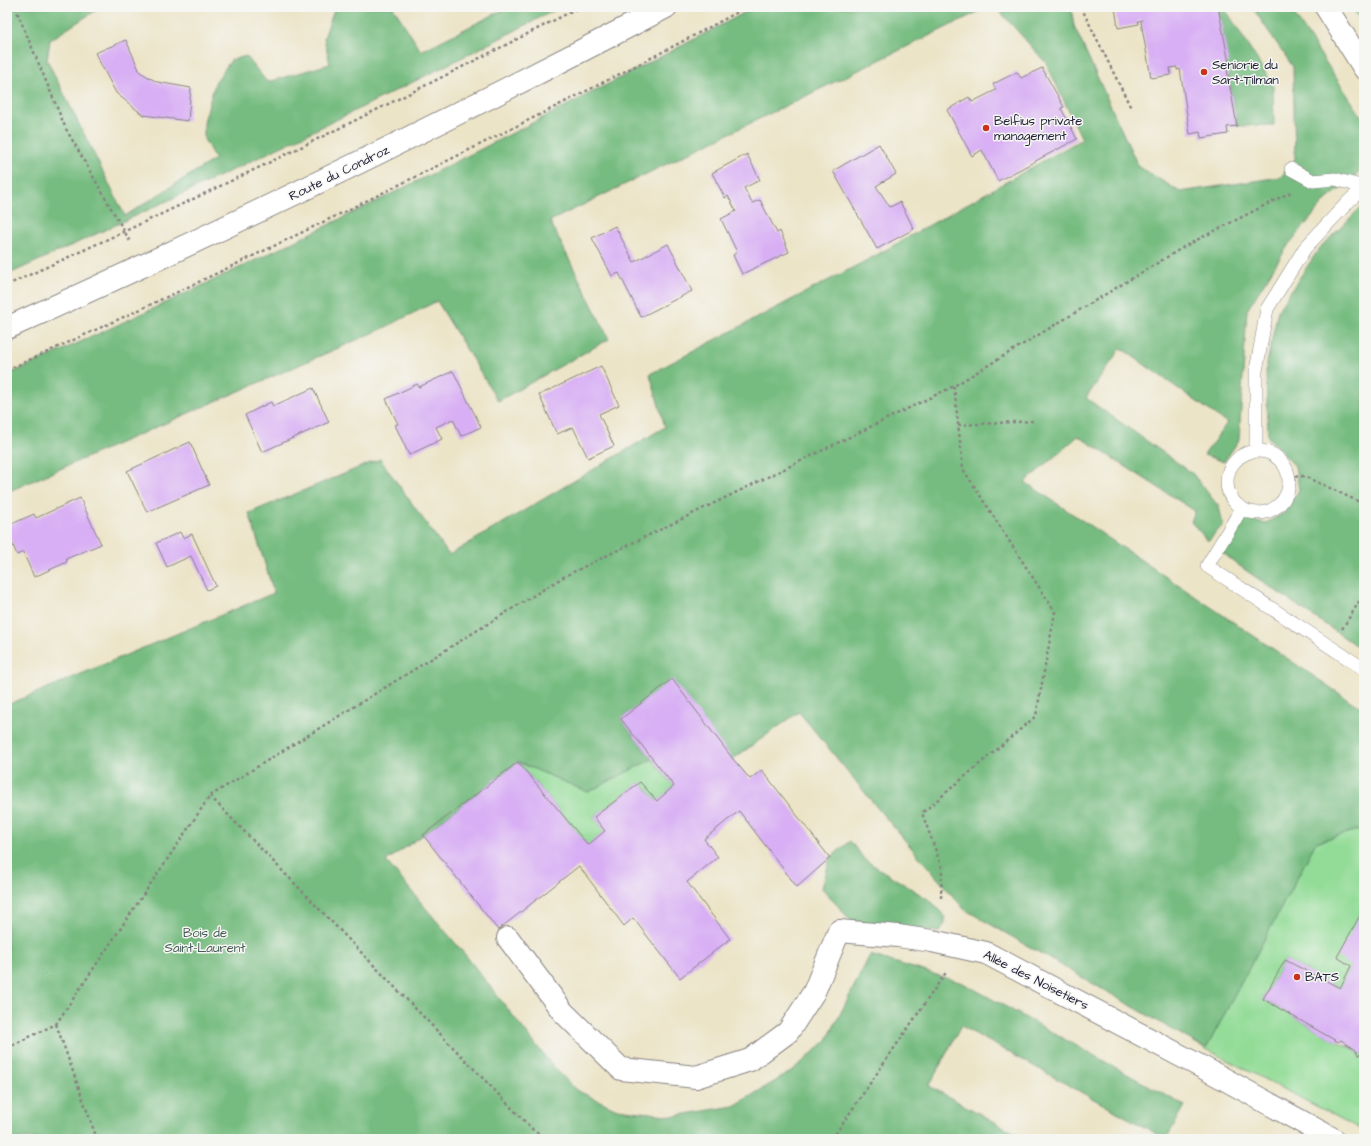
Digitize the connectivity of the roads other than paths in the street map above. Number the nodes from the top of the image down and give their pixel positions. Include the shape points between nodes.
1 (666, 7) edge
2 (1326, 7) edge
3 (1364, 68) edge
4 (1291, 168) dead end
5 (1364, 187) edge
6 (7, 328) edge
7 (1256, 451) junction
8 (1242, 508) junction
9 (1364, 669) edge
10 (508, 938) dead end
11 (1333, 1139) edge

1 - 6 street, Route du Condroz via 299,192
2 - 3 street
4 - 5 lane via 1313,181 1335,179
5 - 7 lane via 1305,248 1267,309 1256,371
7 - 8 lane via 1245,454 1234,463 1227,479 1232,499
7 - 8 lane via 1268,452 1278,458 1289,477 1289,488 1285,498 1270,511 1249,512
8 - 9 lane via 1207,566
10 - 11 street, Allée des Noisetiers via 562,1012 621,1069 696,1077 750,1060 788,1032 814,992 839,931 898,936 986,953

